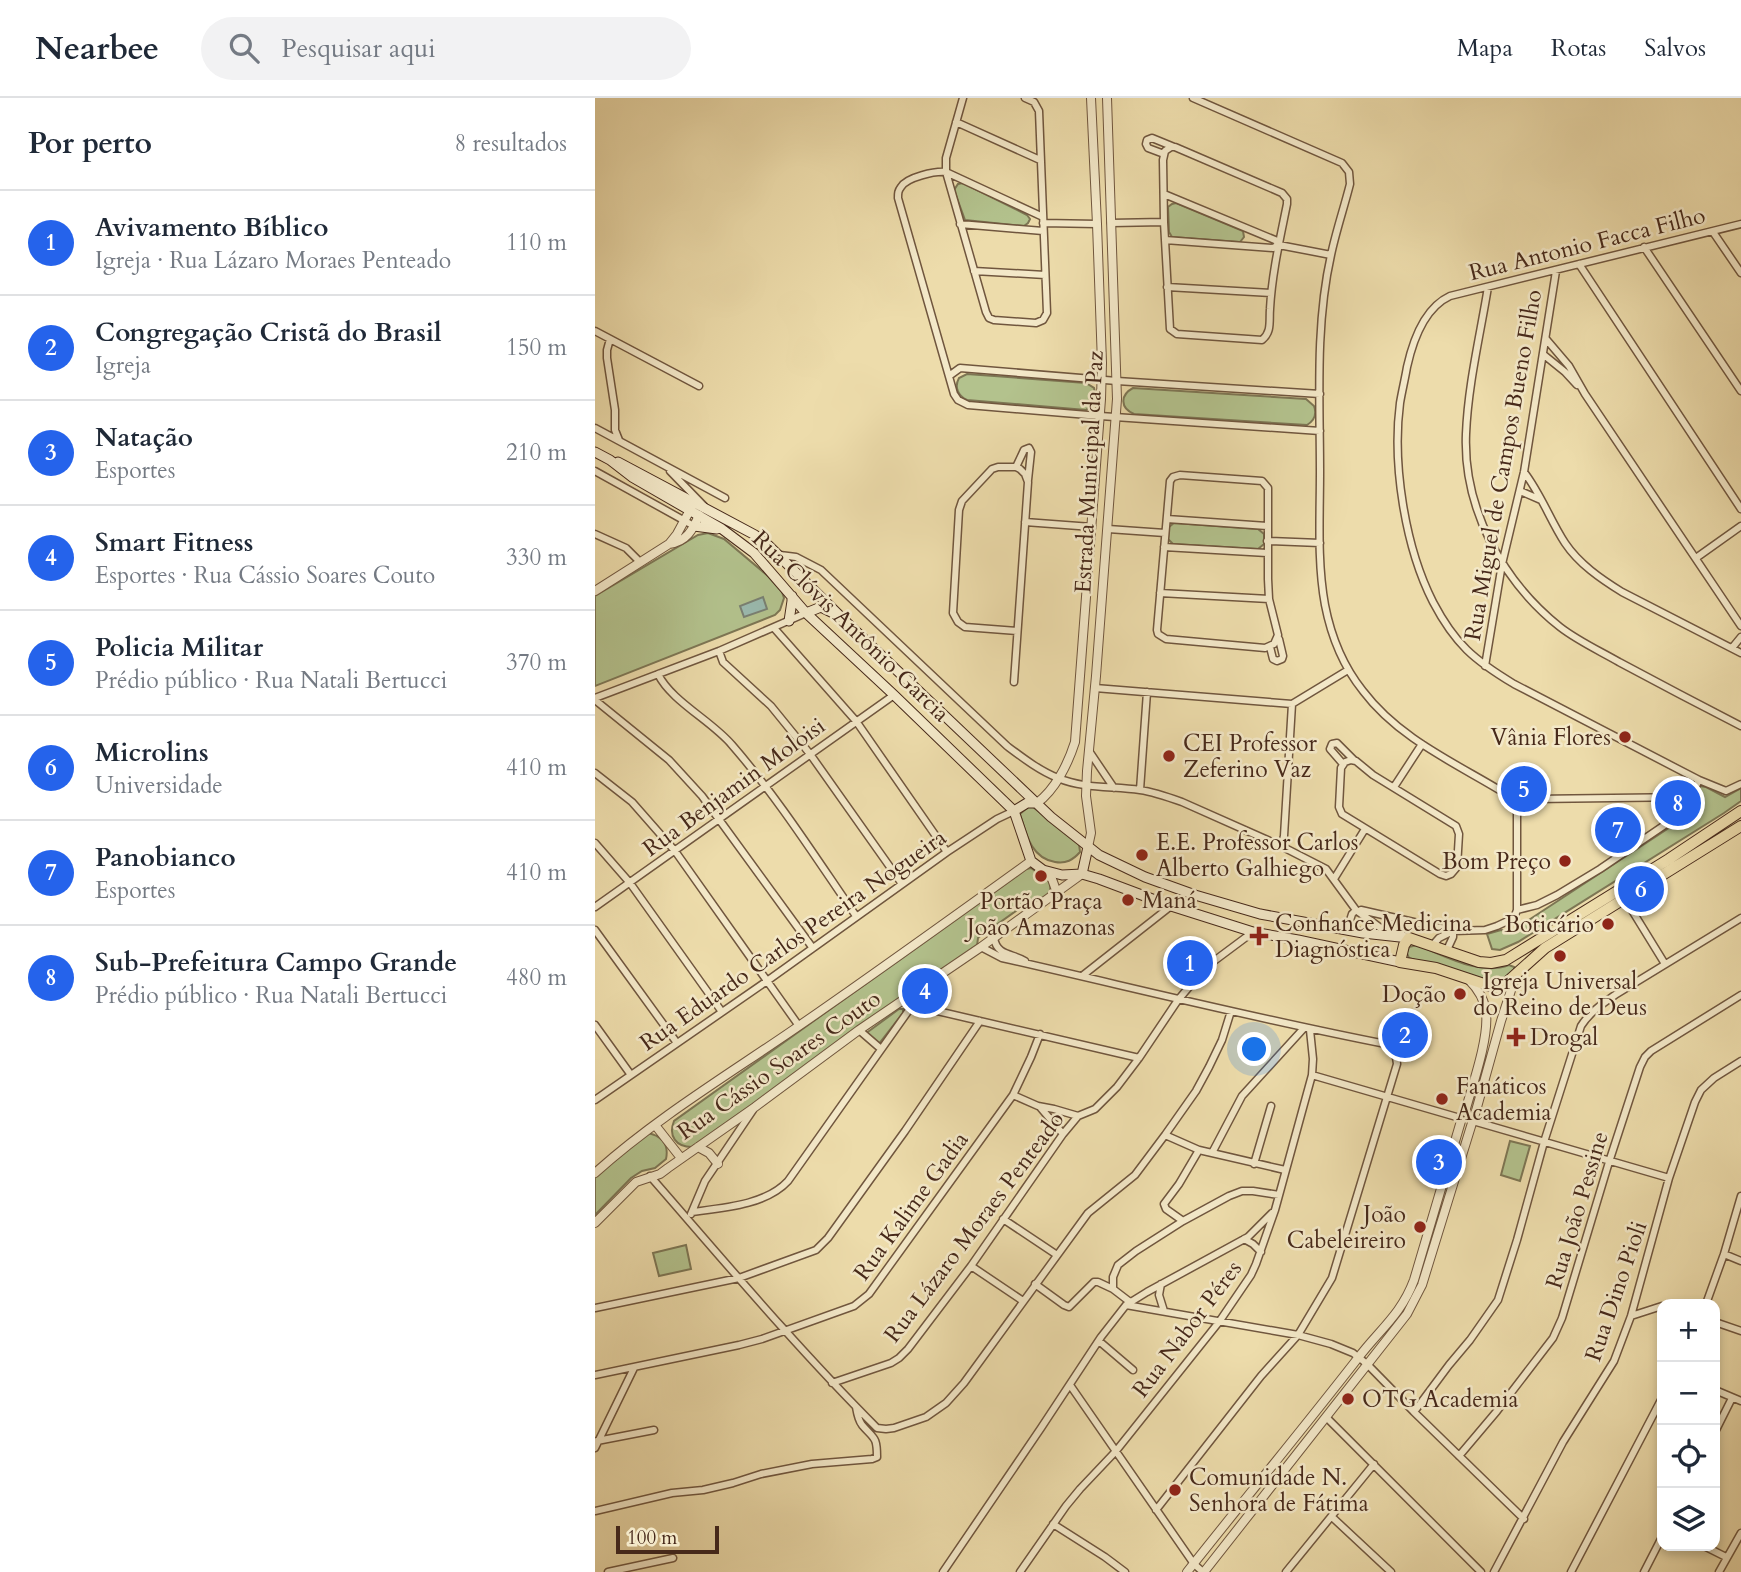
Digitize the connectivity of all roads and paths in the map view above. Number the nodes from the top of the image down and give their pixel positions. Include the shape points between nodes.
1 (963, 98) edge
2 (1025, 98) edge
3 (1091, 98) edge
4 (1107, 98) edge
5 (1193, 98) edge
6 (956, 122) junction
7 (1175, 148) junction
8 (1164, 155) junction
9 (1040, 160) junction
10 (946, 172) junction
11 (1164, 194) junction
12 (1031, 221) junction
13 (1164, 222) junction
14 (1111, 223) junction
15 (960, 224) junction
16 (1043, 224) junction
17 (1097, 224) junction
18 (1741, 224) edge
19 (1248, 229) junction
20 (1713, 232) junction
21 (1165, 240) junction
22 (1279, 245) junction
23 (1244, 246) junction
24 (1644, 247) junction
25 (1331, 255) junction
26 (1579, 264) junction
27 (974, 271) junction
28 (1556, 271) junction
29 (1741, 273) edge
30 (1045, 275) junction
31 (1167, 287) junction
32 (1488, 287) junction
33 (1271, 293) junction
34 (595, 331) edge
35 (610, 340) junction
36 (1546, 340) junction
37 (1544, 355) junction
38 (949, 376) junction
39 (1102, 380) junction
40 (1117, 381) junction
41 (699, 386) dead end
42 (1741, 391) edge
43 (1320, 394) junction
44 (1585, 394) junction
45 (1100, 416) junction
46 (1116, 417) junction
47 (595, 428) edge
48 (1320, 432) junction
49 (619, 440) junction
50 (595, 452) edge
51 (652, 457) junction
52 (610, 460) junction
53 (1016, 467) junction
54 (595, 471) edge
55 (1524, 472) junction
56 (1028, 482) junction
57 (1520, 491) junction
58 (725, 498) dead end
59 (1541, 500) junction
60 (1741, 509) edge
61 (698, 510) junction
62 (1167, 519) junction
63 (684, 521) junction
64 (1025, 522) junction
65 (694, 526) junction
66 (1268, 526) junction
67 (1741, 526) edge
68 (1092, 527) junction
69 (722, 529) junction
70 (1108, 529) junction
71 (1165, 533) junction
72 (595, 534) edge
73 (1508, 537) junction
74 (1490, 539) junction
75 (1267, 541) junction
76 (1320, 543) junction
77 (669, 544) junction
78 (1164, 547) junction
79 (1267, 553) junction
80 (780, 555) junction
81 (1696, 558) junction
82 (639, 561) junction
83 (1503, 564) junction
84 (595, 591) edge
85 (1160, 593) junction
86 (792, 596) junction
87 (1269, 599) junction
88 (806, 613) junction
89 (843, 619) junction
90 (789, 621) junction
91 (1741, 626) edge
92 (774, 628) junction
93 (1017, 631) junction
94 (1278, 635) junction
95 (1741, 637) edge
96 (1270, 648) junction
97 (1732, 648) junction
98 (719, 651) junction
99 (1741, 653) edge
100 (1485, 666) junction
101 (1348, 670) junction
102 (658, 674) junction
103 (1013, 682) dead end
104 (1080, 688) junction
105 (1095, 688) junction
106 (1147, 692) junction
107 (894, 695) junction
108 (595, 699) edge
109 (1292, 704) junction
110 (856, 721) junction
111 (1741, 726) edge
112 (1422, 744) junction
113 (1089, 751) junction
114 (810, 754) junction
115 (1356, 761) junction
116 (1343, 764) junction
117 (595, 773) edge
118 (1058, 778) junction
119 (1699, 780) junction
120 (1741, 784) edge
121 (766, 786) junction
122 (1087, 786) junction
123 (1394, 787) junction
124 (1114, 788) junction
125 (1140, 790) junction
126 (1691, 797) junction
127 (1037, 803) junction
128 (1522, 804) junction
129 (1014, 811) junction
130 (1741, 811) edge
131 (720, 819) junction
132 (1741, 826) edge
133 (1365, 829) junction
134 (595, 844) edge
135 (1281, 846) junction
136 (1089, 847) junction
137 (675, 851) junction
138 (947, 852) junction
139 (1031, 861) junction
140 (1043, 870) junction
141 (1081, 874) junction
142 (1334, 879) junction
143 (630, 883) junction
144 (902, 884) junction
145 (1057, 893) junction
146 (1625, 899) junction
147 (1166, 904) junction
148 (595, 906) edge
149 (1356, 910) junction
150 (1517, 910) junction
151 (856, 916) junction
152 (1741, 918) edge
153 (1240, 929) junction
154 (595, 930) edge
155 (1347, 930) junction
156 (1453, 931) junction
157 (1252, 932) junction
158 (1391, 936) junction
159 (994, 938) junction
160 (1409, 938) junction
161 (1236, 944) junction
162 (812, 947) junction
163 (981, 947) junction
164 (1431, 947) junction
165 (1446, 952) junction
166 (1506, 960) junction
167 (1400, 962) junction
168 (1665, 964) junction
169 (1030, 965) junction
170 (1516, 975) junction
171 (1082, 976) junction
172 (1465, 977) junction
173 (767, 981) junction
174 (1741, 995) edge
175 (1178, 1000) junction
176 (910, 1001) junction
177 (1231, 1011) junction
178 (722, 1012) junction
179 (980, 1021) junction
180 (595, 1025) edge
181 (799, 1026) junction
182 (1307, 1029) junction
183 (859, 1030) junction
184 (1040, 1034) junction
185 (677, 1043) junction
186 (1482, 1047) junction
187 (881, 1049) junction
188 (1493, 1049) junction
189 (1139, 1058) junction
190 (1741, 1061) edge
191 (631, 1075) junction
192 (1312, 1075) junction
193 (1013, 1095) junction
194 (1386, 1097) junction
195 (595, 1100) edge
196 (1038, 1106) junction
197 (755, 1107) junction
198 (1271, 1107) dead end
199 (1078, 1116) junction
200 (1462, 1117) junction
201 (1473, 1121) junction
202 (655, 1125) junction
203 (1063, 1134) junction
204 (1165, 1135) junction
205 (1544, 1142) junction
206 (698, 1147) junction
207 (1199, 1150) junction
208 (1212, 1153) junction
209 (681, 1158) junction
210 (1609, 1162) junction
211 (717, 1164) junction
212 (1254, 1164) junction
213 (1285, 1170) junction
214 (595, 1173) edge
215 (650, 1176) junction
216 (1669, 1178) junction
217 (1279, 1195) junction
218 (1741, 1195) edge
219 (1275, 1210) junction
220 (690, 1216) junction
221 (1003, 1219) junction
222 (1183, 1221) junction
223 (595, 1223) edge
224 (1244, 1239) junction
225 (1261, 1252) junction
226 (1724, 1254) junction
227 (1057, 1255) junction
228 (1741, 1261) edge
229 (971, 1266) junction
230 (739, 1278) junction
231 (1035, 1284) junction
232 (1161, 1284) junction
233 (1113, 1289) junction
234 (1708, 1299) edge
235 (1023, 1301) junction
236 (1128, 1303) junction
237 (595, 1308) edge
238 (1657, 1308) edge
239 (1164, 1311) junction
240 (1631, 1316) junction
241 (1219, 1322) junction
242 (1720, 1324) edge
243 (785, 1331) junction
244 (1741, 1331) edge
245 (1298, 1335) junction
246 (1099, 1341) junction
247 (1358, 1357) junction
248 (1367, 1364) junction
249 (634, 1368) junction
250 (1133, 1370) dead end
251 (595, 1375) edge
252 (832, 1383) junction
253 (1070, 1385) junction
254 (1720, 1392) edge
255 (1732, 1398) junction
256 (1741, 1401) edge
257 (856, 1407) junction
258 (1657, 1408) edge
259 (1414, 1412) junction
260 (1327, 1418) junction
261 (1718, 1425) edge
262 (654, 1430) dead end
263 (597, 1441) edge
264 (595, 1448) edge
265 (1116, 1451) junction
266 (1459, 1456) junction
267 (1374, 1464) junction
268 (1156, 1510) junction
269 (595, 1511) edge
270 (1332, 1517) junction
271 (1524, 1518) junction
272 (1053, 1524) junction
273 (1741, 1533) edge
274 (1657, 1547) edge
275 (1714, 1551) edge
276 (1726, 1557) junction
277 (673, 1558) dead end
278 (1194, 1564) junction
279 (1288, 1569) edge
280 (608, 1572) edge
281 (943, 1572) edge
282 (1020, 1572) edge
283 (1125, 1572) edge
284 (1187, 1572) edge
285 (1204, 1572) edge
286 (1297, 1572) edge
287 (1391, 1572) edge
288 (1481, 1572) edge
289 (1494, 1572) edge
290 (1571, 1572) edge
291 (1644, 1572) edge
292 (1719, 1572) edge

1 - 6 street
2 - 9 street via 1038,109
3 - 17 street, Estrada Municipal da Paz
4 - 14 street, Estrada Municipal da Paz
5 - 25 street via 1345,166 1350,184
6 - 9 street
6 - 10 street
7 - 8 street via 1168,148
7 - 8 street via 1147,139 1148,148
7 - 22 street via 1285,195
8 - 11 street
9 - 16 street
10 - 12 street
10 - 15 street
10 - 38 street via 909,180 900,187 898,198
11 - 13 street
11 - 19 street
12 - 15 street
12 - 16 street
12 - 16 street
13 - 14 street
13 - 21 street
14 - 17 street
14 - 40 street, Estrada Municipal da Paz
15 - 27 street
16 - 17 street
16 - 30 street
17 - 39 street, Estrada Municipal da Paz
18 - 20 street, Rua Antonio Facca Filho
19 - 22 street
19 - 23 street
20 - 24 street, Rua Antonio Facca Filho
20 - 29 street
21 - 23 street
21 - 31 street
22 - 23 street
22 - 25 street
22 - 33 street
24 - 26 street, Rua Antonio Facca Filho
24 - 42 street
25 - 43 street
26 - 28 street, Rua Antonio Facca Filho
26 - 60 street
27 - 30 street
27 - 30 street via 989,318 1036,323 1047,313
28 - 32 street, Rua Antonio Facca Filho
28 - 36 street, Rua Miguel de Campos Bueno Filho
31 - 33 street
31 - 33 street via 1169,327 1174,333 1259,341 1269,332
32 - 74 street via 1466,435 1470,488
32 - 100 street, Rua Antonio Facca Filho via 1441,300 1425,319 1411,351 1400,404 1398,447 1401,493 1413,550 1433,601 1455,637
34 - 35 street
35 - 41 street
35 - 49 street via 607,358
36 - 37 street, Rua Miguel de Campos Bueno Filho
36 - 44 street
37 - 44 street
37 - 55 street, Rua Miguel de Campos Bueno Filho
38 - 39 street via 960,368
38 - 45 street via 954,394 968,405
39 - 40 street
39 - 45 street, Estrada Municipal da Paz
40 - 43 street
40 - 46 street, Estrada Municipal da Paz
43 - 48 street
44 - 81 street
45 - 46 street
45 - 68 street, Estrada Municipal da Paz
46 - 48 street
46 - 70 street, Estrada Municipal da Paz
47 - 49 street
48 - 76 street
49 - 51 street
50 - 52 main road
51 - 58 street
51 - 61 street via 674,474
52 - 61 main road, Rua Clóvis Antônio Garcia via 632,477
52 - 61 main road via 688,498
53 - 56 street
53 - 56 street via 1024,450 1030,449
53 - 93 street via 992,470 961,504 953,613 965,627
54 - 63 street
55 - 57 street, Rua Miguel de Campos Bueno Filho
55 - 59 street
56 - 64 street
57 - 59 street
57 - 73 street, Rua Miguel de Campos Bueno Filho
59 - 97 street via 1569,549 1605,582
61 - 63 street
61 - 65 street
61 - 69 main road, Rua Clóvis Antônio Garcia
61 - 80 main road, Rua Clóvis Antônio Garcia via 755,535
62 - 66 street
62 - 66 street via 1170,481 1179,475 1262,481 1269,490
62 - 71 street
63 - 65 street
63 - 77 street
64 - 68 street
64 - 93 street
65 - 69 main road
65 - 77 street via 680,541
66 - 75 street
67 - 81 street
68 - 70 street
68 - 104 street, Estrada Municipal da Paz
69 - 86 main road, Rua Clóvis Antônio Garcia via 754,553
70 - 71 street
70 - 105 street, Estrada Municipal da Paz
71 - 78 street
72 - 82 street via 626,548
73 - 74 street
73 - 83 street, Rua Miguel de Campos Bueno Filho
74 - 83 street
75 - 76 street
75 - 79 street
76 - 101 street via 1325,605
77 - 82 street
78 - 79 street
78 - 85 street
79 - 87 street
80 - 89 main road, Rua Clóvis Antônio Garcia
80 - 118 street via 821,570 1007,746
81 - 91 street
82 - 84 street
83 - 100 street, Rua Miguel de Campos Bueno Filho
83 - 111 street via 1534,603 1562,628
85 - 87 street
85 - 96 street via 1157,630 1161,638
86 - 88 main road, Rua Clóvis Antônio Garcia
86 - 90 main road
87 - 94 street
88 - 89 main road via 821,607
88 - 90 street
88 - 107 main road, Rua Clóvis Antônio Garcia
89 - 127 main road, Rua Clóvis Antônio Garcia
90 - 92 street
92 - 98 street
92 - 110 street
93 - 103 street
94 - 96 street
94 - 96 street via 1282,659 1273,659
95 - 97 street
97 - 99 street
98 - 102 street
98 - 114 street via 723,662 771,706
100 - 119 street
101 - 109 street
101 - 112 street via 1385,716
102 - 108 street
102 - 121 street via 671,693 730,742
104 - 105 street
104 - 118 street, Estrada Municipal da Paz via 1075,742
105 - 106 street
105 - 113 street, Estrada Municipal da Paz
106 - 109 street
106 - 125 street
107 - 110 street, Rua Benjamin Moloisi
107 - 129 main road, Rua Clóvis Antônio Garcia
108 - 131 street via 669,760
109 - 135 street
110 - 114 street, Rua Benjamin Moloisi
110 - 138 street
112 - 123 street
112 - 128 street
113 - 122 street, Estrada Municipal da Paz
113 - 124 street
114 - 121 street, Rua Benjamin Moloisi
114 - 144 street
115 - 116 street
115 - 116 street via 1337,743 1332,744 1330,749
115 - 123 street
116 - 133 street via 1339,810
117 - 137 street via 632,802
118 - 122 street
118 - 127 street, Estrada Municipal da Paz
119 - 120 street via 1726,791
119 - 126 street
121 - 131 street, Rua Benjamin Moloisi
121 - 151 street
122 - 124 street
122 - 136 street, Estrada Municipal da Paz
123 - 133 street via 1457,829 1454,872 1440,874
124 - 125 street
125 - 135 street via 1182,802
126 - 128 street via 1534,799
126 - 150 street via 1678,816 1600,869 1537,905
127 - 129 main road
127 - 136 main road, Rua Clóvis Antônio Garcia
128 - 150 street via 1517,813
129 - 138 street, Rua Eduardo Carlos Pereira Nogueira
129 - 139 main road, Rua Clóvis Antônio Garcia
130 - 166 main road
131 - 137 street, Rua Benjamin Moloisi
131 - 162 street
132 - 146 main road
133 - 142 street
134 - 143 street
135 - 142 street via 1326,869
136 - 141 main road
136 - 155 main road, Rua Clóvis Antônio Garcia via 1125,868 1195,895 1260,914
137 - 143 street, Rua Benjamin Moloisi
137 - 173 street
138 - 144 street, Rua Eduardo Carlos Pereira Nogueira
139 - 140 main road
139 - 181 street, Rua Cássio Soares Couto
140 - 141 main road
140 - 145 street
141 - 145 street, Rua Cássio Soares Couto
141 - 147 main road
142 - 149 street
143 - 148 street, Rua Benjamin Moloisi
143 - 178 street
144 - 151 street, Rua Eduardo Carlos Pereira Nogueira
145 - 159 street, Rua Cássio Soares Couto
146 - 168 street
146 - 170 main road via 1536,954
147 - 153 main road
147 - 171 street via 1160,914
149 - 155 street
149 - 156 street
149 - 158 street
150 - 156 street via 1514,918 1485,930
151 - 162 street, Rua Eduardo Carlos Pereira Nogueira
152 - 168 street
153 - 157 main road
153 - 161 street
154 - 185 street
155 - 158 main road, Rua Clóvis Antônio Garcia
156 - 164 street
156 - 165 street
157 - 161 street, Rua Lázaro Moraes Penteado
157 - 167 main road
158 - 160 main road, Rua Clóvis Antônio Garcia
159 - 163 street, Rua Cássio Soares Couto
159 - 169 street via 1002,953
160 - 164 main road
160 - 167 main road
161 - 175 street, Rua Lázaro Moraes Penteado via 1206,967
162 - 173 street, Rua Eduardo Carlos Pereira Nogueira
163 - 169 street
163 - 176 street, Rua Cássio Soares Couto
164 - 165 main road
165 - 166 main road via 1479,962
166 - 170 main road via 1517,967
167 - 172 main road
168 - 205 street via 1587,1017
169 - 171 street
170 - 172 main road via 1493,986
170 - 188 street
171 - 175 street
172 - 186 street via 1480,993 1486,1011
173 - 178 street, Rua Eduardo Carlos Pereira Nogueira
173 - 181 street
174 - 210 street, Rua João Pessine via 1645,1057
175 - 177 street
175 - 189 street, Rua Lázaro Moraes Penteado
176 - 179 street
176 - 183 street, Rua Cássio Soares Couto
176 - 187 street
177 - 182 street
177 - 204 street via 1209,1067
178 - 185 street, Rua Eduardo Carlos Pereira Nogueira
179 - 184 street
179 - 230 street via 822,1245
180 - 191 street
181 - 202 street, Rua Cássio Soares Couto
182 - 192 street, Rua Nabor Péres
182 - 194 street via 1392,1048 1397,1064
182 - 208 street via 1242,1096
183 - 187 street
183 - 197 street, Rua Cássio Soares Couto
184 - 189 street
184 - 193 street, Rua Kalime Gadia
185 - 191 street, Rua Eduardo Carlos Pereira Nogueira
186 - 188 street
186 - 200 street
187 - 220 street via 780,1190
188 - 201 street
189 - 199 street, Rua Lázaro Moraes Penteado via 1102,1103
190 - 216 street, Rua Dino Pioli via 1701,1090
191 - 195 street, Rua Eduardo Carlos Pereira Nogueira
192 - 194 street
192 - 213 street, Rua Nabor Péres
193 - 196 street
193 - 243 street, Rua Kalime Gadia via 869,1294 854,1306
194 - 200 street
194 - 245 street via 1332,1279
196 - 199 street
196 - 203 street
197 - 206 street, Rua Cássio Soares Couto
197 - 211 street
198 - 212 street
199 - 203 street, Rua Lázaro Moraes Penteado
200 - 201 street via 1471,1113
200 - 247 street via 1409,1293 1397,1314
201 - 205 street
201 - 248 street via 1419,1292
202 - 209 street
202 - 214 street, Rua Cássio Soares Couto
203 - 221 street, Rua Lázaro Moraes Penteado
204 - 207 street
204 - 227 street via 1135,1175 1088,1213
205 - 210 street
205 - 259 street via 1498,1300
206 - 209 street, Rua Cássio Soares Couto
206 - 211 street
207 - 208 street
207 - 222 street via 1164,1204
208 - 212 street
209 - 215 street, Rua Cássio Soares Couto
210 - 216 street
210 - 266 street, Rua João Pessine via 1553,1338
211 - 220 street
212 - 213 street
213 - 217 street, Rua Nabor Péres
215 - 220 street
215 - 223 street, Rua Cássio Soares Couto via 636,1182
216 - 240 street, Rua Dino Pioli
217 - 219 street, Rua Nabor Péres
217 - 222 street via 1242,1191
218 - 226 street
219 - 224 street
219 - 225 street, Rua Nabor Péres
220 - 230 street
221 - 227 street
221 - 229 street, Rua Lázaro Moraes Penteado
222 - 233 street via 1118,1265
224 - 225 street
224 - 232 street
225 - 241 street, Rua Nabor Péres
226 - 228 street
226 - 234 street
227 - 231 street
229 - 235 street
229 - 252 street, Rua Lázaro Moraes Penteado via 899,1358
230 - 237 street
230 - 243 street
231 - 233 street via 1069,1307 1094,1282
231 - 235 street
232 - 236 street
232 - 239 street
233 - 236 street
235 - 257 street via 964,1383 934,1412 886,1429 877,1428
236 - 239 street
236 - 246 street
238 - 240 street
239 - 241 street
240 - 271 street, Rua Dino Pioli via 1614,1361 1573,1424
241 - 245 street
241 - 265 street, Rua Nabor Péres
242 - 244 street
243 - 249 street, Rua Kalime Gadia
243 - 252 street
245 - 247 street via 1347,1349
245 - 268 street
246 - 250 street
246 - 253 street
247 - 248 street
247 - 278 street
248 - 259 street
248 - 260 street
249 - 251 street, Rua Kalime Gadia
249 - 263 street
252 - 257 street
253 - 265 street
253 - 281 street
254 - 255 street
255 - 256 street
255 - 261 street
257 - 269 street via 860,1423 873,1434 877,1457 812,1464
258 - 290 street
259 - 266 street
260 - 267 street
260 - 285 street
262 - 263 street
263 - 264 street
265 - 268 street
265 - 272 street, Rua Nabor Péres
266 - 271 street
267 - 270 street
267 - 288 street
268 - 278 street
270 - 279 street
270 - 287 street
271 - 289 street, Rua Dino Pioli
272 - 282 street, Rua Nabor Péres
272 - 283 street
273 - 276 street
274 - 291 street
275 - 276 street
276 - 292 street
277 - 280 street
278 - 284 street
278 - 285 street
279 - 286 street

